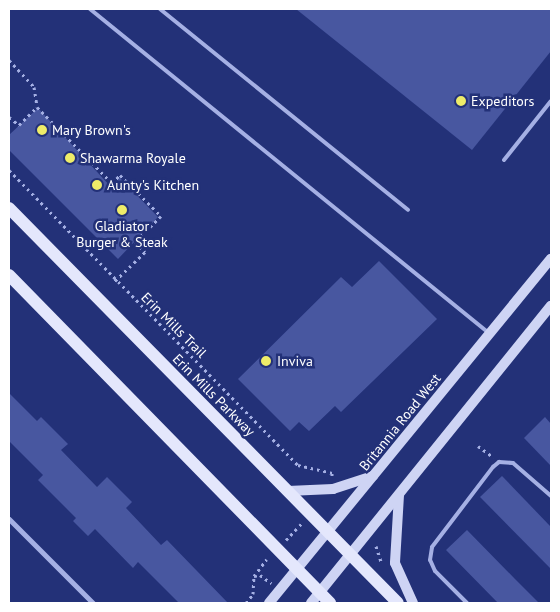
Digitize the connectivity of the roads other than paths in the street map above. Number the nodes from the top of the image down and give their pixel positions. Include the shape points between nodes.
1 (90, 9) edge
2 (160, 9) edge
3 (551, 101) edge
4 (504, 160) dead end
5 (9, 208) edge
6 (408, 210) dead end
7 (551, 259) edge
8 (9, 275) edge
9 (551, 306) edge
10 (490, 334) junction
11 (373, 476) junction
12 (288, 491) junction
13 (399, 495) junction
14 (551, 496) edge
15 (9, 519) edge
16 (328, 532) junction
17 (350, 555) junction
18 (297, 570) junction
19 (320, 593) junction
20 (93, 603) edge
21 (269, 603) edge
22 (311, 603) edge
23 (330, 603) edge
24 (398, 603) edge
25 (413, 603) edge
26 (467, 603) edge

1 - 10 lane
2 - 6 lane
3 - 4 lane
5 - 12 main road, Erin Mills Parkway
7 - 10 main road, Britannia Road West
8 - 18 main road
9 - 13 main road
10 - 11 main road, Britannia Road West
11 - 12 main road via 332,489
11 - 16 main road, Britannia Road West
12 - 16 main road, Erin Mills Parkway
13 - 17 main road
13 - 25 main road via 395,563
14 - 26 lane via 526,470 500,462 432,547 430,560 435,571
15 - 20 street
16 - 17 main road, Erin Mills Parkway
16 - 18 main road, Britannia Road West
17 - 19 main road
17 - 24 main road, Erin Mills Parkway
18 - 19 main road
18 - 21 main road, Britannia Road West
19 - 22 main road
19 - 23 main road

